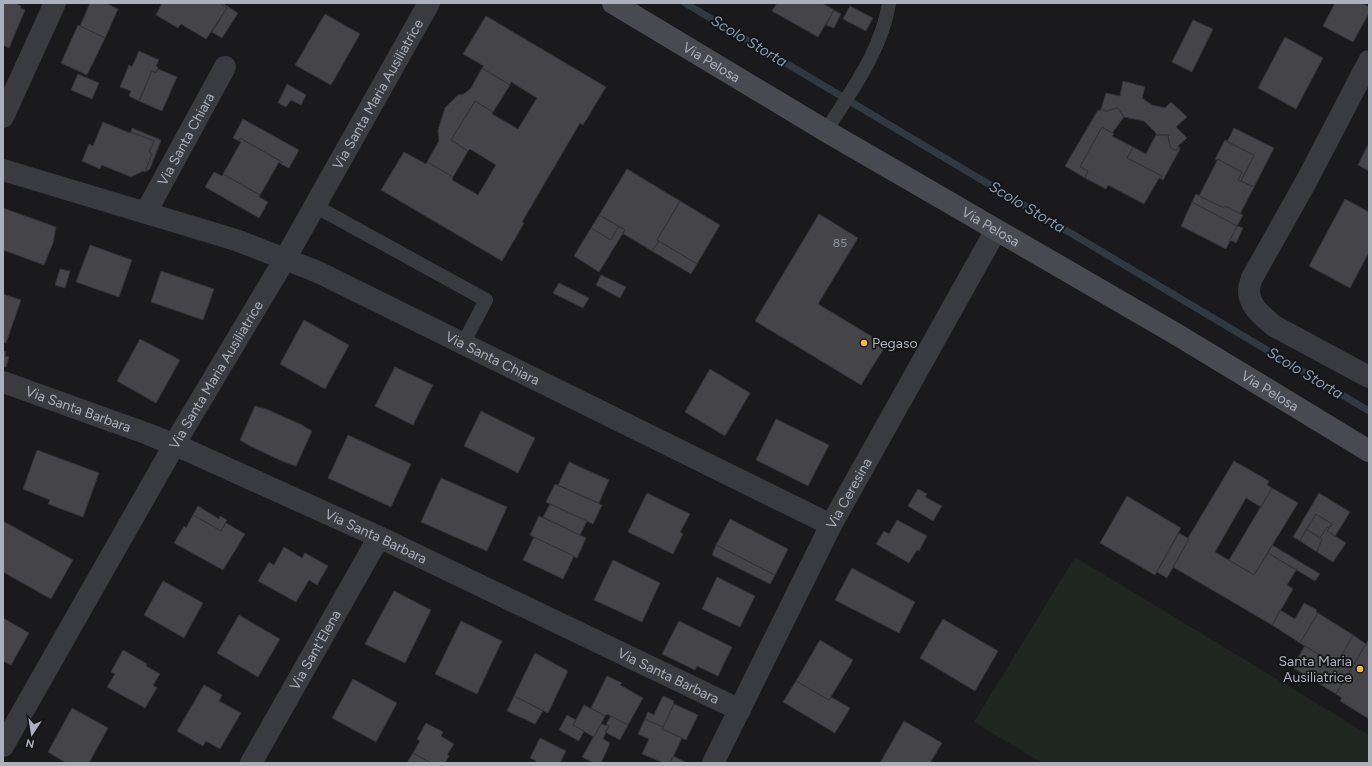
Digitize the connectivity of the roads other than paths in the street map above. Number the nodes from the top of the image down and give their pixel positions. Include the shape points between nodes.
1 (55, 3) edge
2 (429, 3) edge
3 (613, 3) edge
4 (889, 3) edge
5 (1369, 61) edge
6 (225, 67) dead end
7 (3, 117) edge
8 (826, 131) junction
9 (3, 170) edge
10 (315, 206) junction
11 (146, 212) junction
12 (996, 230) junction
13 (285, 259) junction
14 (463, 344) junction
15 (1369, 377) edge
16 (3, 382) edge
17 (175, 445) junction
18 (1369, 451) edge
19 (831, 525) junction
20 (379, 537) junction
21 (740, 710) junction
22 (3, 746) edge
23 (251, 763) edge
24 (713, 763) edge

1 - 7 street
2 - 10 street, Via Santa Maria Ausiliatrice
3 - 8 main road, Via Pelosa
4 - 8 lane via 886,20 865,70
5 - 15 street via 1252,278 1249,290 1252,304 1274,326
6 - 11 street, Via Santa Chiara
8 - 12 main road, Via Pelosa
9 - 11 street, Via Santa Chiara
10 - 13 street, Via Santa Maria Ausiliatrice
10 - 14 lane via 486,300
11 - 13 street, Via Santa Chiara via 236,240
12 - 18 main road, Via Pelosa via 1176,334
12 - 19 street, Via Ceresina
13 - 14 street, Via Santa Chiara via 318,272
13 - 17 street, Via Santa Maria Ausiliatrice
14 - 19 street, Via Santa Chiara
16 - 17 street, Via Santa Barbara
17 - 20 street, Via Santa Barbara
17 - 22 street, Via Santa Maria Ausiliatrice
19 - 21 street, Via Ceresina
20 - 21 street, Via Santa Barbara
20 - 23 street, Via Sant'Elena
21 - 24 street, Via Ceresina

